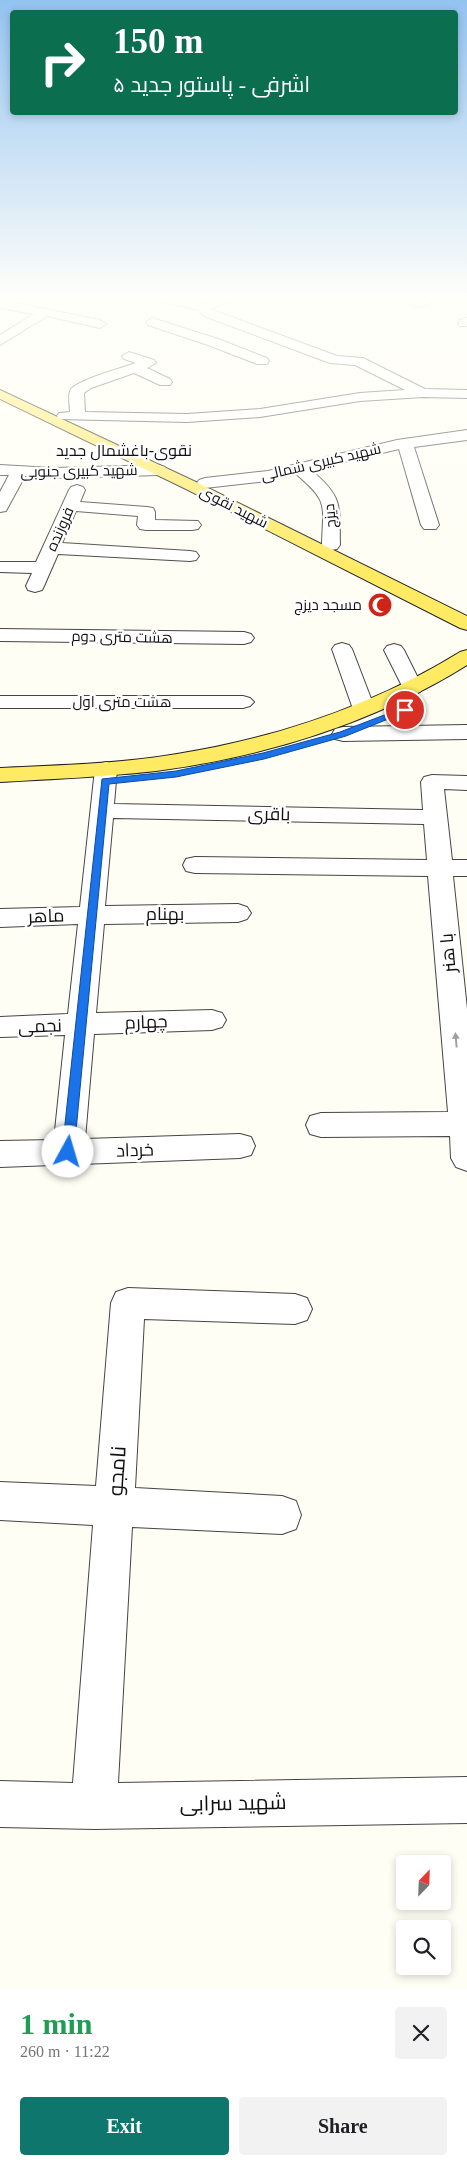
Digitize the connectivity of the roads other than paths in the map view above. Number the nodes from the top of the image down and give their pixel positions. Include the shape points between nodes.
1 (9, 390) edge
2 (79, 390) edge
3 (417, 390) edge
4 (423, 393) junction
5 (467, 394) edge
6 (4, 397) edge
7 (71, 416) junction
8 (467, 435) edge
9 (406, 444) junction
10 (300, 468) junction
11 (0, 470) edge
12 (159, 470) junction
13 (19, 472) junction
14 (85, 473) junction
15 (205, 483) junction
16 (70, 506) junction
17 (0, 507) edge
18 (192, 525) dead end
19 (430, 525) dead end
20 (331, 545) junction
21 (52, 548) junction
22 (190, 556) dead end
23 (0, 567) edge
24 (43, 568) junction
25 (35, 586) dead end
26 (462, 615) edge
27 (0, 635) edge
28 (244, 638) dead end
29 (342, 649) dead end
30 (394, 650) dead end
31 (463, 666) edge
32 (413, 688) junction
33 (0, 702) edge
34 (243, 702) dead end
35 (364, 709) junction
36 (467, 732) edge
37 (343, 734) junction
38 (106, 775) junction
39 (0, 776) edge
40 (467, 783) edge
41 (0, 789) edge
42 (102, 811) junction
43 (435, 817) junction
44 (195, 865) dead end
45 (440, 867) junction
46 (467, 868) edge
47 (238, 913) dead end
48 (92, 914) junction
49 (0, 918) edge
50 (458, 970) edge
51 (212, 1020) dead end
52 (81, 1024) junction
53 (0, 1027) edge
54 (465, 1124) edge
55 (321, 1125) dead end
56 (240, 1146) dead end
57 (68, 1152) junction
58 (0, 1154) edge
59 (467, 1158) edge
60 (295, 1309) dead end
61 (0, 1501) edge
62 (115, 1507) junction
63 (282, 1515) dead end
64 (467, 1800) edge
65 (0, 1804) edge
66 (94, 1806) junction

1 - 7 main road, شهید نقوی
2 - 7 street
3 - 4 street
4 - 5 street
4 - 7 street via 360,397 227,416
6 - 12 main road, شهید نقوی
7 - 15 main road, شهید نقوی
8 - 9 street, شهید کبیری شمالی
9 - 10 street, شهید کبیری شمالی
9 - 19 street
10 - 15 street, شهید کبیری شمالی via 268,476
10 - 20 street, دیزج via 320,486 331,502
11 - 13 street, شهید کبیری جنوبی
12 - 14 street, شهید کبیری جنوبی
12 - 26 main road, شهید نقوی via 363,572
13 - 14 street, شهید کبیری جنوبی
13 - 17 street
14 - 16 street, فروزنده
15 - 20 main road, شهید نقوی
16 - 18 street via 147,512 146,525
16 - 21 street, فروزنده
20 - 26 main road, شهید نقوی
21 - 22 street
21 - 24 street, فروزنده
23 - 24 street
24 - 25 street, فروزنده
26 - 31 main road
27 - 28 street, هشت متری دوم
29 - 35 street
30 - 32 street
31 - 32 main road
31 - 37 main road via 422,702
32 - 35 main road
33 - 34 street, هشت متری اول
35 - 38 main road via 320,726 244,747
36 - 37 street
37 - 38 main road via 264,756 176,774
38 - 39 main road
38 - 41 main road
38 - 42 street
40 - 43 street, با هنر via 432,782
42 - 43 street, باقری
42 - 48 street
43 - 45 street, با هنر
44 - 45 street
45 - 46 street
45 - 50 street, با هنر
47 - 48 street, بهنام
48 - 49 street, ماهر
48 - 52 street
54 -> 50 street, با هنر
51 - 52 street, چهارم
52 - 53 street, نجمی
52 - 57 street
54 - 55 street
54 - 59 street, با هنر
56 - 57 street, خرداد
57 - 58 street, خرداد
60 - 62 street, نامجو via 128,1303
61 - 62 street
62 - 63 street
62 - 66 street, نامجو
64 - 66 street, شهید سرابی
65 - 66 street, شهید سرابی

